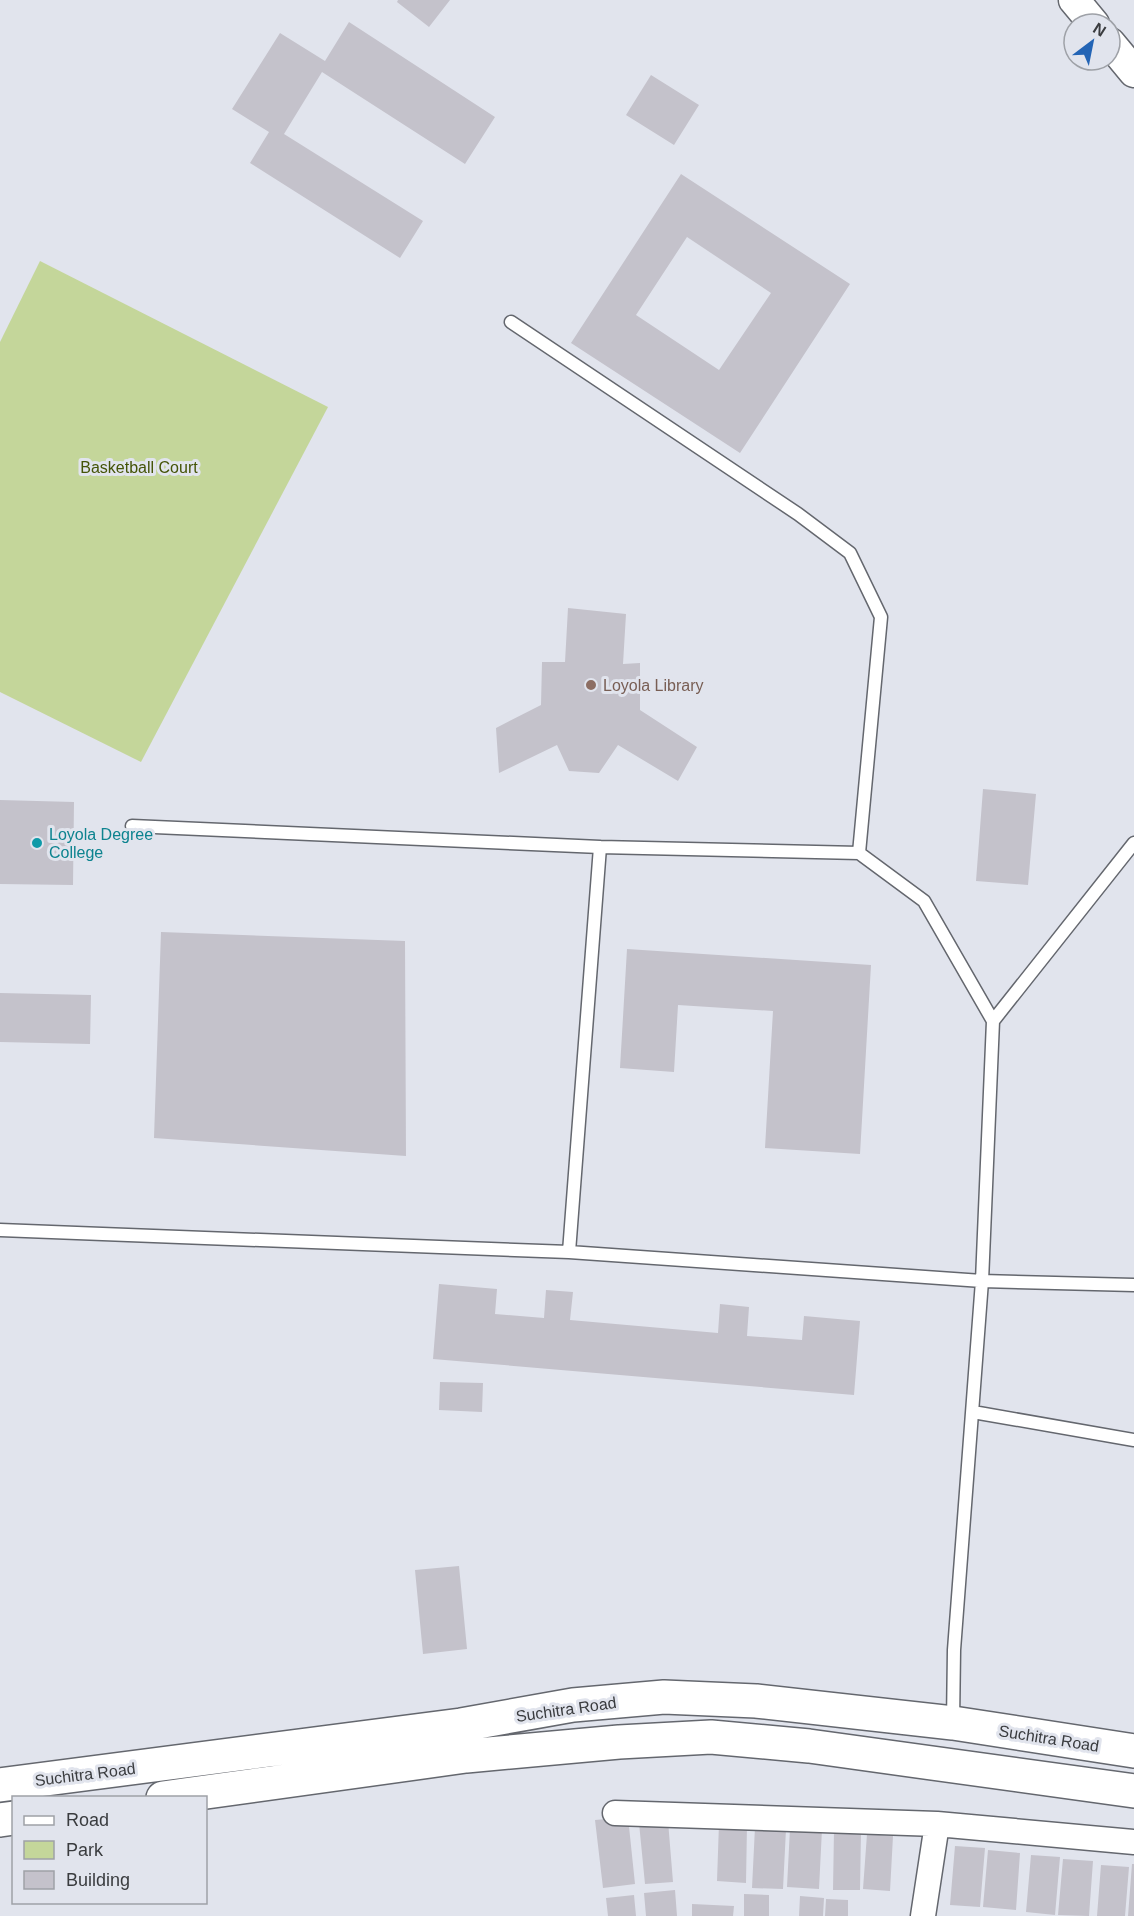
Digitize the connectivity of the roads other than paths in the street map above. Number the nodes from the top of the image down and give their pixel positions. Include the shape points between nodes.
1 (1074, 0) edge
2 (1084, 12) edge
3 (1122, 58) edge
4 (1134, 72) edge
5 (511, 322) dead end
6 (132, 826) dead end
7 (1134, 843) edge
8 (600, 847) junction
9 (859, 853) junction
10 (993, 1021) junction
11 (0, 1230) edge
12 (569, 1252) junction
13 (982, 1281) junction
14 (1134, 1285) edge
15 (973, 1412) junction
16 (1134, 1440) edge
17 (953, 1724) junction
18 (463, 1741) junction
19 (1134, 1751) edge
20 (0, 1785) edge
21 (1134, 1791) edge
22 (168, 1796) edge
23 (615, 1813) dead end
24 (937, 1824) junction
25 (1134, 1842) edge
26 (923, 1916) edge

1 - 2 street
3 - 4 street
5 - 9 lane via 850,553 880,617
6 - 8 lane
7 - 10 lane
8 - 9 lane
8 - 12 lane
9 - 10 lane via 924,901
10 - 13 lane
11 - 12 lane
12 - 13 lane
13 - 14 lane
13 - 15 lane
15 - 16 lane
15 - 17 lane via 954,1650
17 - 18 main road, Suchitra Road via 756,1701 664,1697 573,1705
17 - 19 main road, Suchitra Road
18 - 20 main road, Suchitra Road
18 - 21 main road, Suchitra Road via 619,1742 711,1737 809,1746
18 - 22 main road, Suchitra Road
23 - 24 street
24 - 25 street
24 - 26 street

